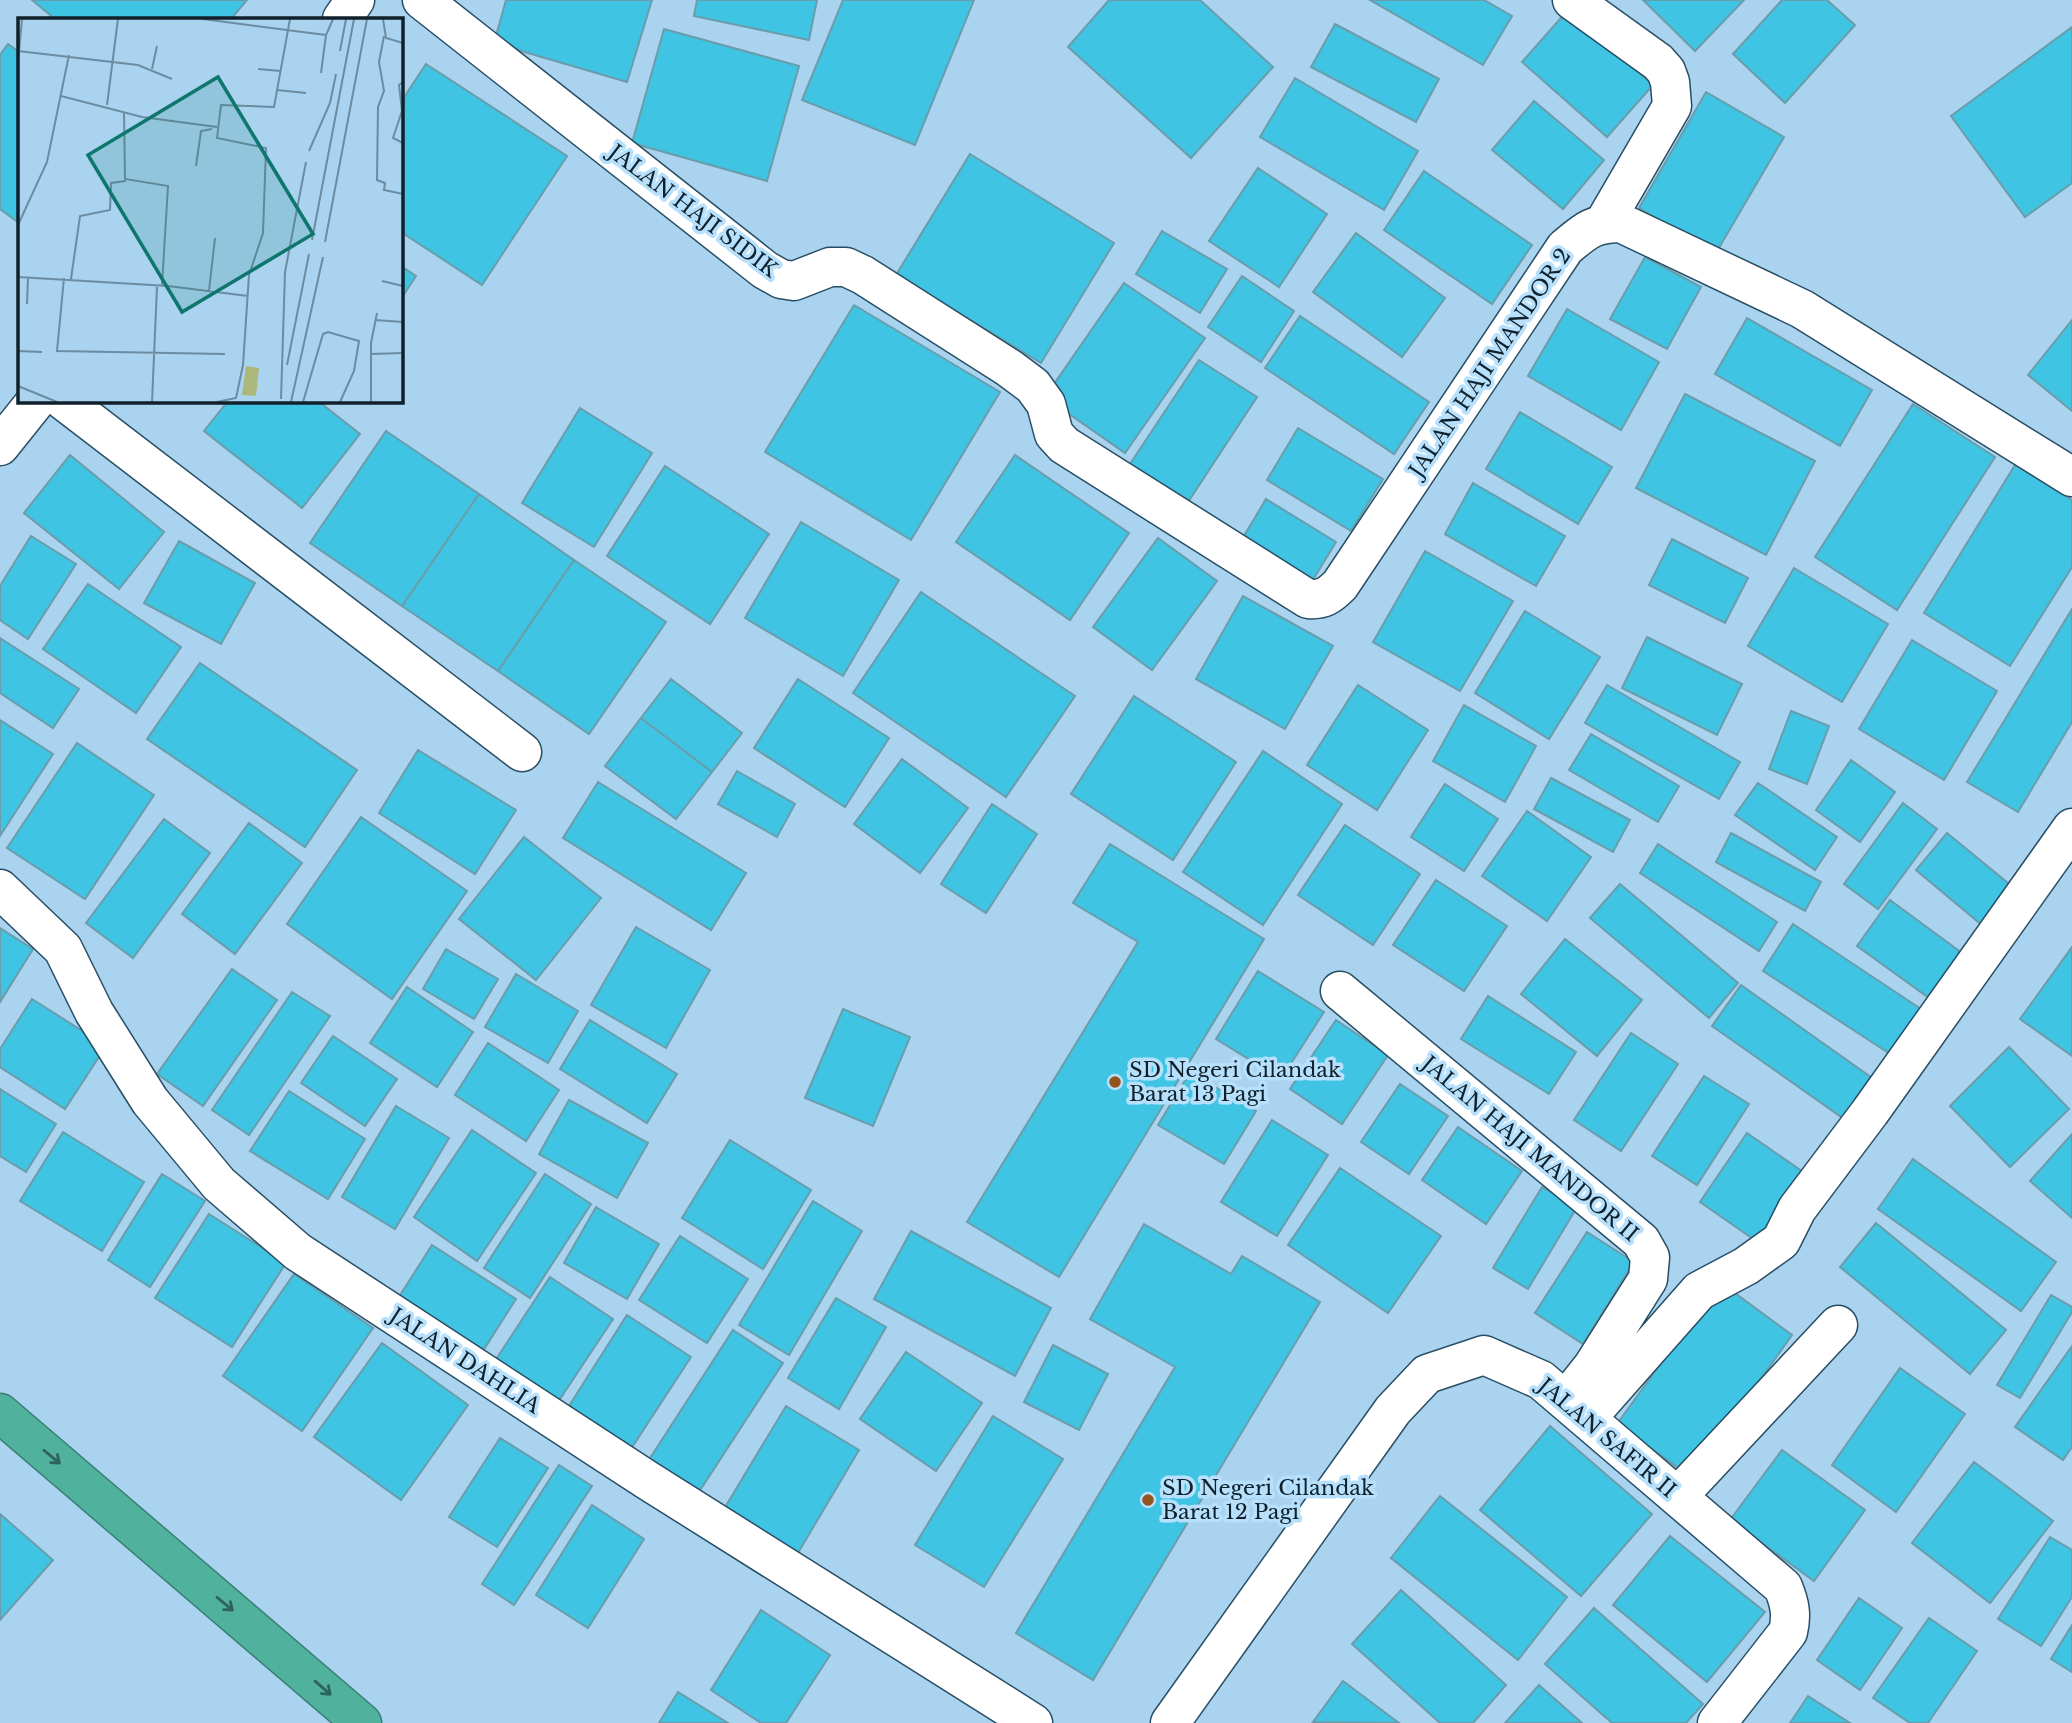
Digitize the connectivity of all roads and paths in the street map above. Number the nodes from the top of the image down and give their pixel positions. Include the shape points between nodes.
1 (355, 0) edge
2 (422, 0) edge
3 (1572, 0) edge
4 (343, 18) edge
5 (1604, 223) junction
6 (35, 402) edge
7 (65, 402) edge
8 (1064, 445) joint
9 (0, 446) edge
10 (2072, 477) edge
11 (522, 752) dead end
12 (2072, 828) edge
13 (0, 889) edge
14 (1340, 991) dead end
15 (1838, 1325) dead end
16 (1576, 1409) junction
17 (0, 1413) edge
18 (1678, 1496) junction
19 (362, 1723) edge
20 (1032, 1723) edge
21 (1170, 1723) edge
22 (1717, 1723) edge

1 - 4 street
2 - 8 street, JALAN HAJI SIDIK via 765,270 794,281 830,267 846,267 1009,368 1033,386 1046,404 1054,434
3 - 5 street via 1658,62 1670,82 1672,106
5 - 8 street, JALAN HAJI MANDOR 2 via 1565,248 1329,596 1308,599
5 - 10 street via 1621,223 1802,309
6 - 9 street
7 - 11 street
12 - 16 street via 1797,1209 1782,1241 1699,1291
13 - 20 street, JALAN DAHLIA via 63,949 94,1012 150,1101 219,1184 298,1252 646,1480
14 - 16 street, JALAN HAJI MANDOR II via 1646,1249 1648,1279 1592,1366
15 - 18 street
16 - 18 street, JALAN SAFIR II
16 - 21 street, JALAN SAFIR II via 1541,1380 1484,1355 1427,1374 1393,1410
17 -> 19 highway
18 - 22 street, JALAN SAFIR II via 1783,1587 1789,1601 1788,1632

